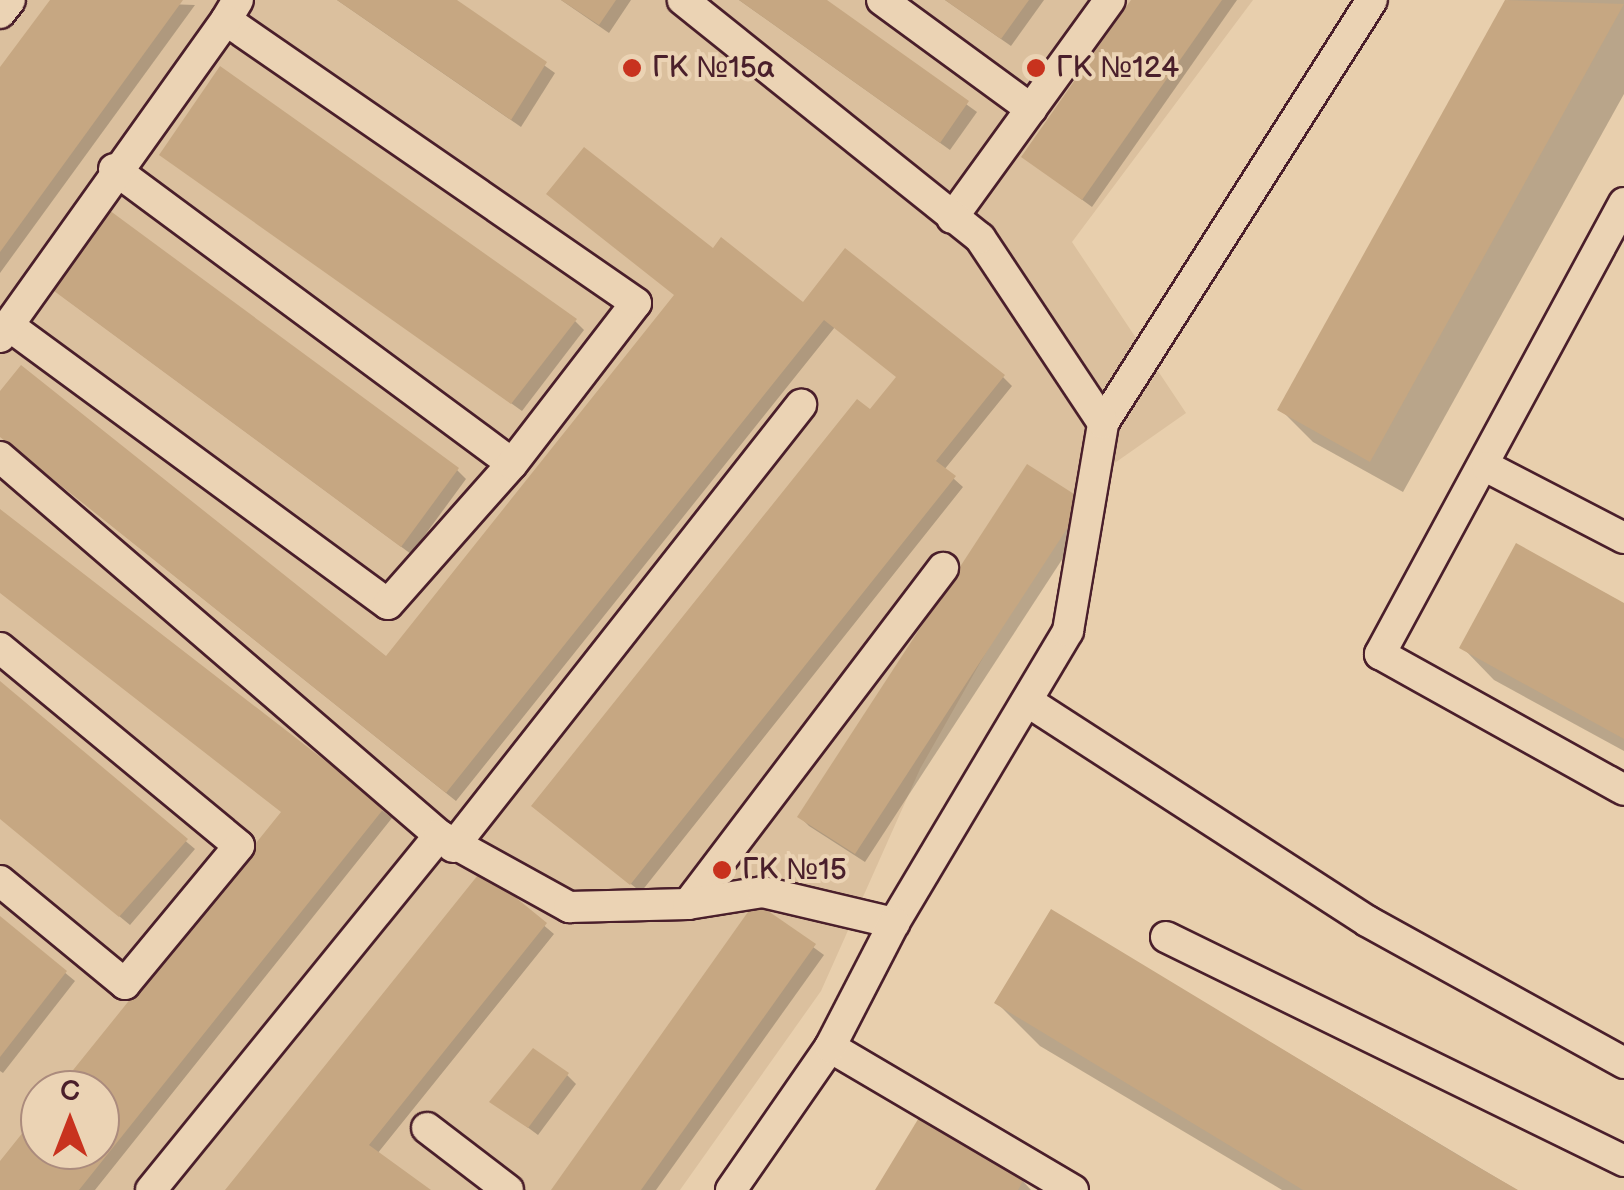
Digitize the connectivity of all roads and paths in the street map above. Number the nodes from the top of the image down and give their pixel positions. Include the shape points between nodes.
1 (10, 0) edge
2 (683, 0) edge
3 (882, 0) edge
4 (1110, 0) edge
5 (1372, 0) edge
6 (232, 10) edge
7 (0, 13) edge
8 (1031, 109) junction
9 (114, 169) junction
10 (1624, 203) edge
11 (952, 218) junction
12 (4, 331) edge
13 (801, 406) dead end
14 (1103, 423) junction
15 (0, 457) edge
16 (512, 464) junction
17 (1487, 466) junction
18 (1624, 538) edge
19 (943, 568) dead end
20 (0, 648) edge
21 (1027, 701) junction
22 (1624, 790) edge
23 (446, 841) junction
24 (0, 881) edge
25 (688, 904) junction
26 (894, 923) junction
27 (1166, 937) dead end
28 (830, 1047) junction
29 (1624, 1063) edge
30 (427, 1128) dead end
31 (1624, 1161) edge
32 (151, 1190) edge
33 (508, 1190) edge
34 (731, 1190) edge
35 (1073, 1190) edge

1 - 7 lane
2 - 11 lane
3 - 8 lane
4 - 8 lane
5 - 14 lane
6 - 9 lane
6 - 16 lane via 636,303
8 - 11 lane
9 - 12 lane
9 - 16 lane
10 - 17 lane
11 - 14 lane via 980,238
12 - 16 lane via 388,604
13 - 23 lane
14 - 21 lane via 1068,631
15 - 23 lane
17 - 18 lane
17 - 22 lane via 1380,654
19 - 25 lane
20 - 24 lane via 239,846 125,984
21 - 26 lane
21 - 29 lane via 1367,921
23 - 25 lane via 569,906
23 - 32 lane
25 - 26 lane via 763,892
26 - 28 lane
27 - 31 lane
28 - 34 lane
28 - 35 lane
30 - 33 lane

